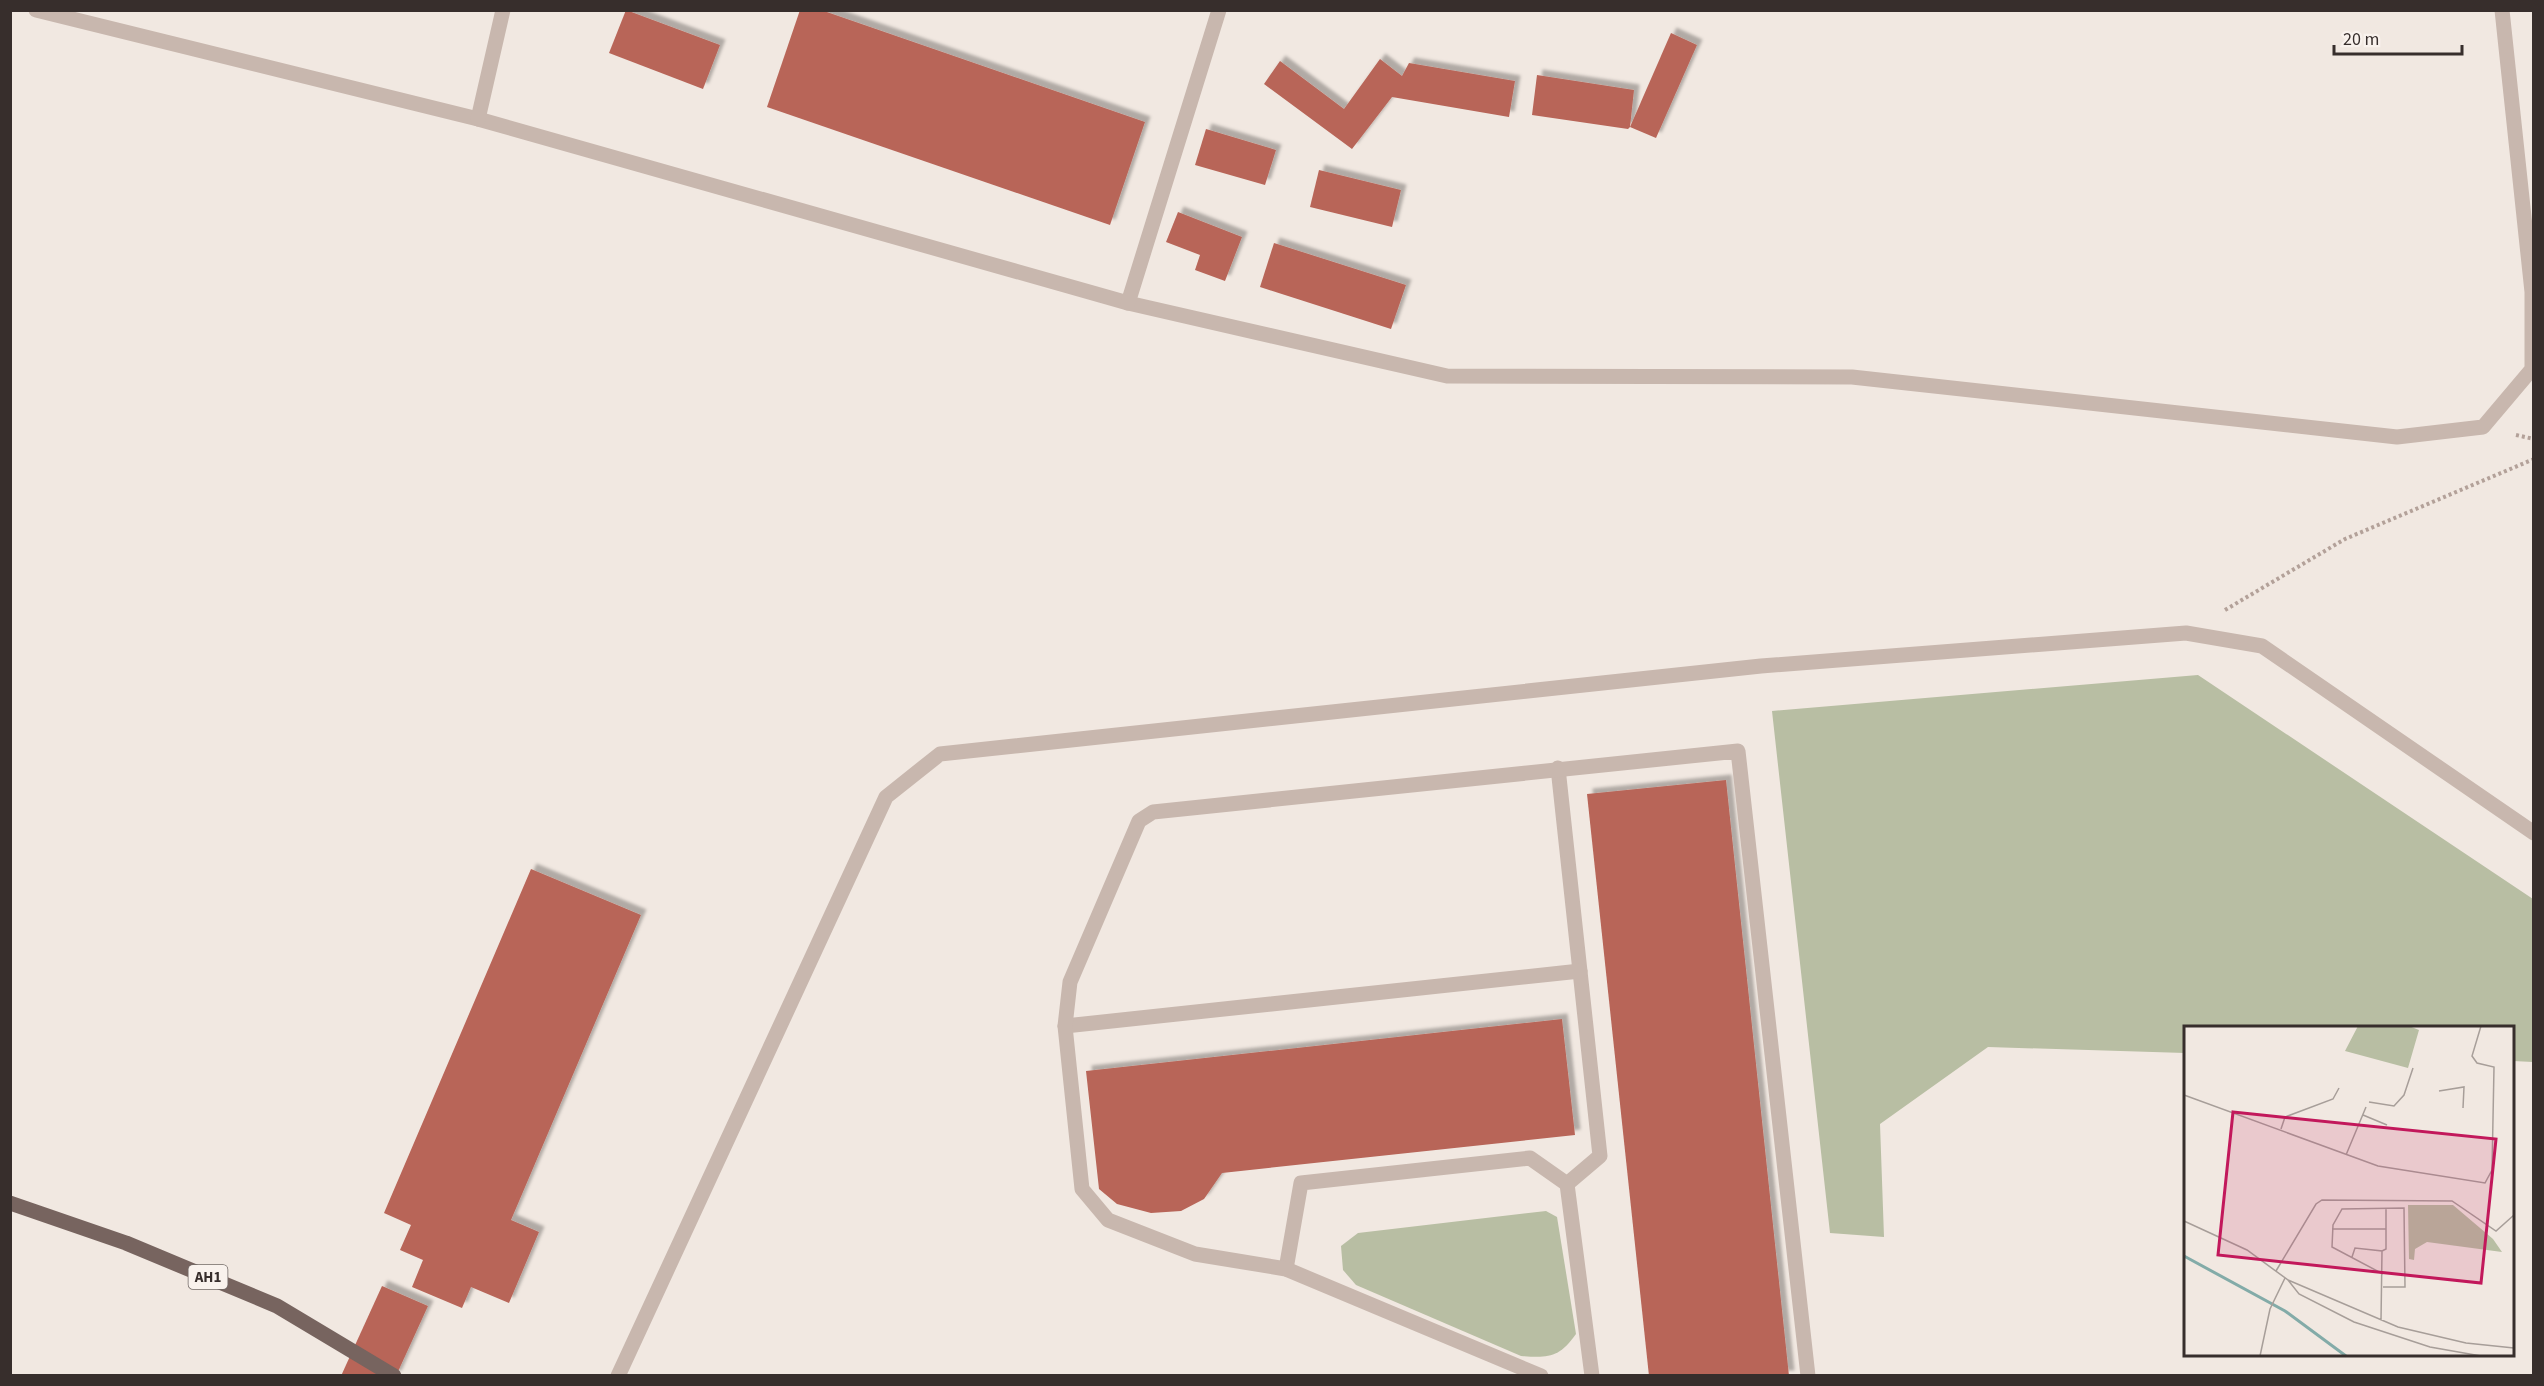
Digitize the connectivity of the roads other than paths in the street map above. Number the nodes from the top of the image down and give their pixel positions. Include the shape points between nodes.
1 (36, 10) edge
2 (503, 10) edge
3 (1219, 10) edge
4 (2502, 10) edge
5 (478, 119) junction
6 (1128, 303) junction
7 (1558, 768) junction
8 (2534, 833) edge
9 (1580, 972) junction
10 (1065, 1026) junction
11 (1567, 1184) junction
12 (10, 1203) edge
13 (1286, 1269) junction
14 (394, 1376) edge
15 (618, 1376) edge
16 (1540, 1376) edge
17 (1592, 1376) edge
18 (1808, 1376) edge

1 - 5 street
2 - 5 street
3 - 6 street
4 - 6 street via 2532,292 2532,369 2483,427 2397,437 1852,377 1447,376
5 - 6 street
7 - 9 street
7 - 10 street via 1154,812 1139,821 1070,982
7 - 18 street via 1738,751
8 - 15 street via 2262,646 2186,633 1761,666 940,754 886,797
9 - 10 street
9 - 11 street via 1600,1156
10 - 13 street via 1082,1189 1108,1220 1196,1254
11 - 13 street via 1530,1158 1301,1183
11 - 17 street
12 - 14 main road, AH1 via 126,1243 277,1306
13 - 16 street

